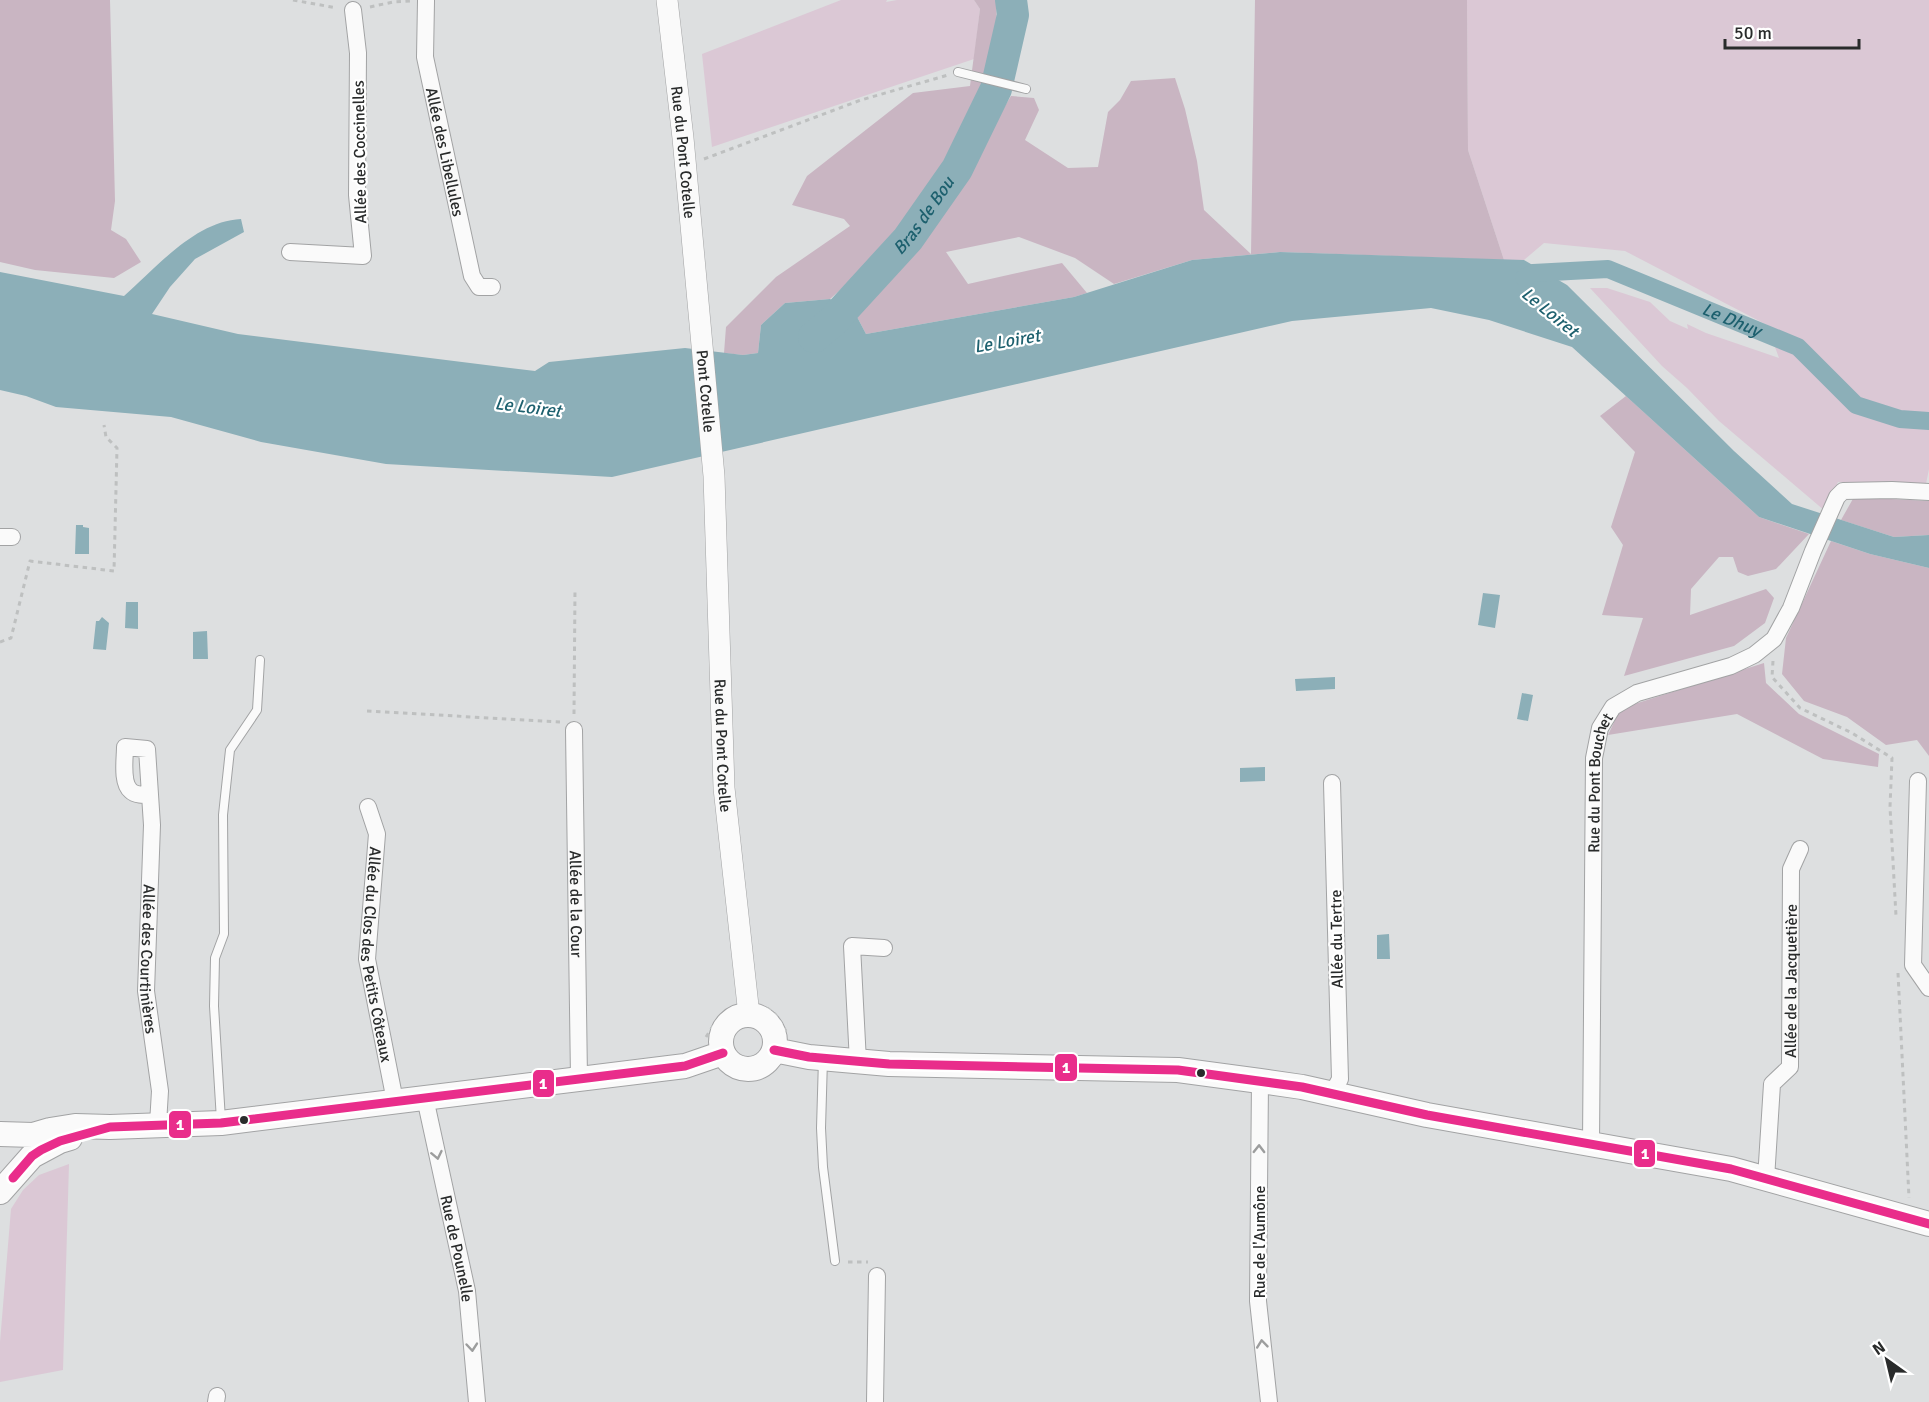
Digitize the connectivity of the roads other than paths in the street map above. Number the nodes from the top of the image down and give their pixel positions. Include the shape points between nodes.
1 (667, 0) edge
2 (426, 1) edge
3 (353, 10) dead end
4 (958, 72) road end
5 (1026, 89) dead end
6 (290, 252) dead end
7 (492, 287) dead end
8 (699, 305) joint
9 (714, 476) joint
10 (1929, 492) edge
11 (260, 660) dead end
12 (574, 730) road end
13 (1918, 781) dead end
14 (1332, 783) dead end
15 (150, 795) dead end
16 (368, 807) dead end
17 (1800, 849) dead end
18 (884, 948) dead end
19 (1929, 988) edge
20 (749, 1015) junction
21 (774, 1050) junction
22 (723, 1053) junction
23 (823, 1059) junction
24 (858, 1062) junction
25 (579, 1078) junction
26 (1260, 1080) junction
27 (1332, 1094) junction
28 (425, 1098) junction
29 (395, 1101) junction
30 (221, 1123) junction
31 (158, 1124) junction
32 (110, 1127) junction
33 (0, 1134) edge
34 (1591, 1144) junction
35 (1766, 1179) junction
36 (4, 1185) edge
37 (1919, 1221) edge
38 (835, 1262) road end
39 (877, 1276) road end
40 (477, 1402) edge
41 (875, 1402) edge
42 (1269, 1402) edge

1 - 8 street, Rue du Pont Cotelle
2 - 7 street, Allée des Libellules via 425,57 472,276 479,287
3 - 6 street, Allée des Coccinelles via 358,53 357,195 363,256
4 - 5 lane
8 - 9 street, Pont Cotelle
9 - 20 street, Rue du Pont Cotelle via 724,788
10 - 34 street, Rue du Pont Bouchet via 1843,491 1774,639 1731,666 1637,693 1613,707 1600,728 1594,758
11 - 30 lane via 257,710 231,750 223,815 224,934 215,958 214,1006
12 - 25 street, Allée de la Cour
13 - 19 street via 1913,965
14 - 27 street, Allée du Tertre via 1340,1079
15 - 31 street, Allée des Courtinières via 146,991 160,1091
16 - 29 street, Allée du Clos des Petits Côteaux via 377,834 366,959
17 - 35 street, Allée de la Jacquetière via 1791,869 1790,1067 1772,1084
18 - 24 street via 852,946
20 - 21 main road via 770,1026
20 - 22 main road via 740,1016 725,1028
21 - 22 main road via 765,1063 750,1069 734,1065
21 - 23 main road
22 - 25 main road via 685,1065
23 - 24 main road
23 - 38 lane via 822,1167
24 - 26 main road via 1178,1070
25 - 28 main road
26 - 27 main road
42 -> 26 street, Rue de l'Aumône via 1258,1301
27 - 34 main road
28 - 29 main road
28 -> 40 street, Rue de Pounelle via 467,1291
29 - 30 main road
30 - 31 main road
31 - 32 main road
32 - 33 main road via 75,1126 28,1135
32 - 36 main road via 41,1150
33 - 36 main road via 13,1141 21,1155 18,1172
34 - 35 main road
35 - 37 main road
39 - 41 street

